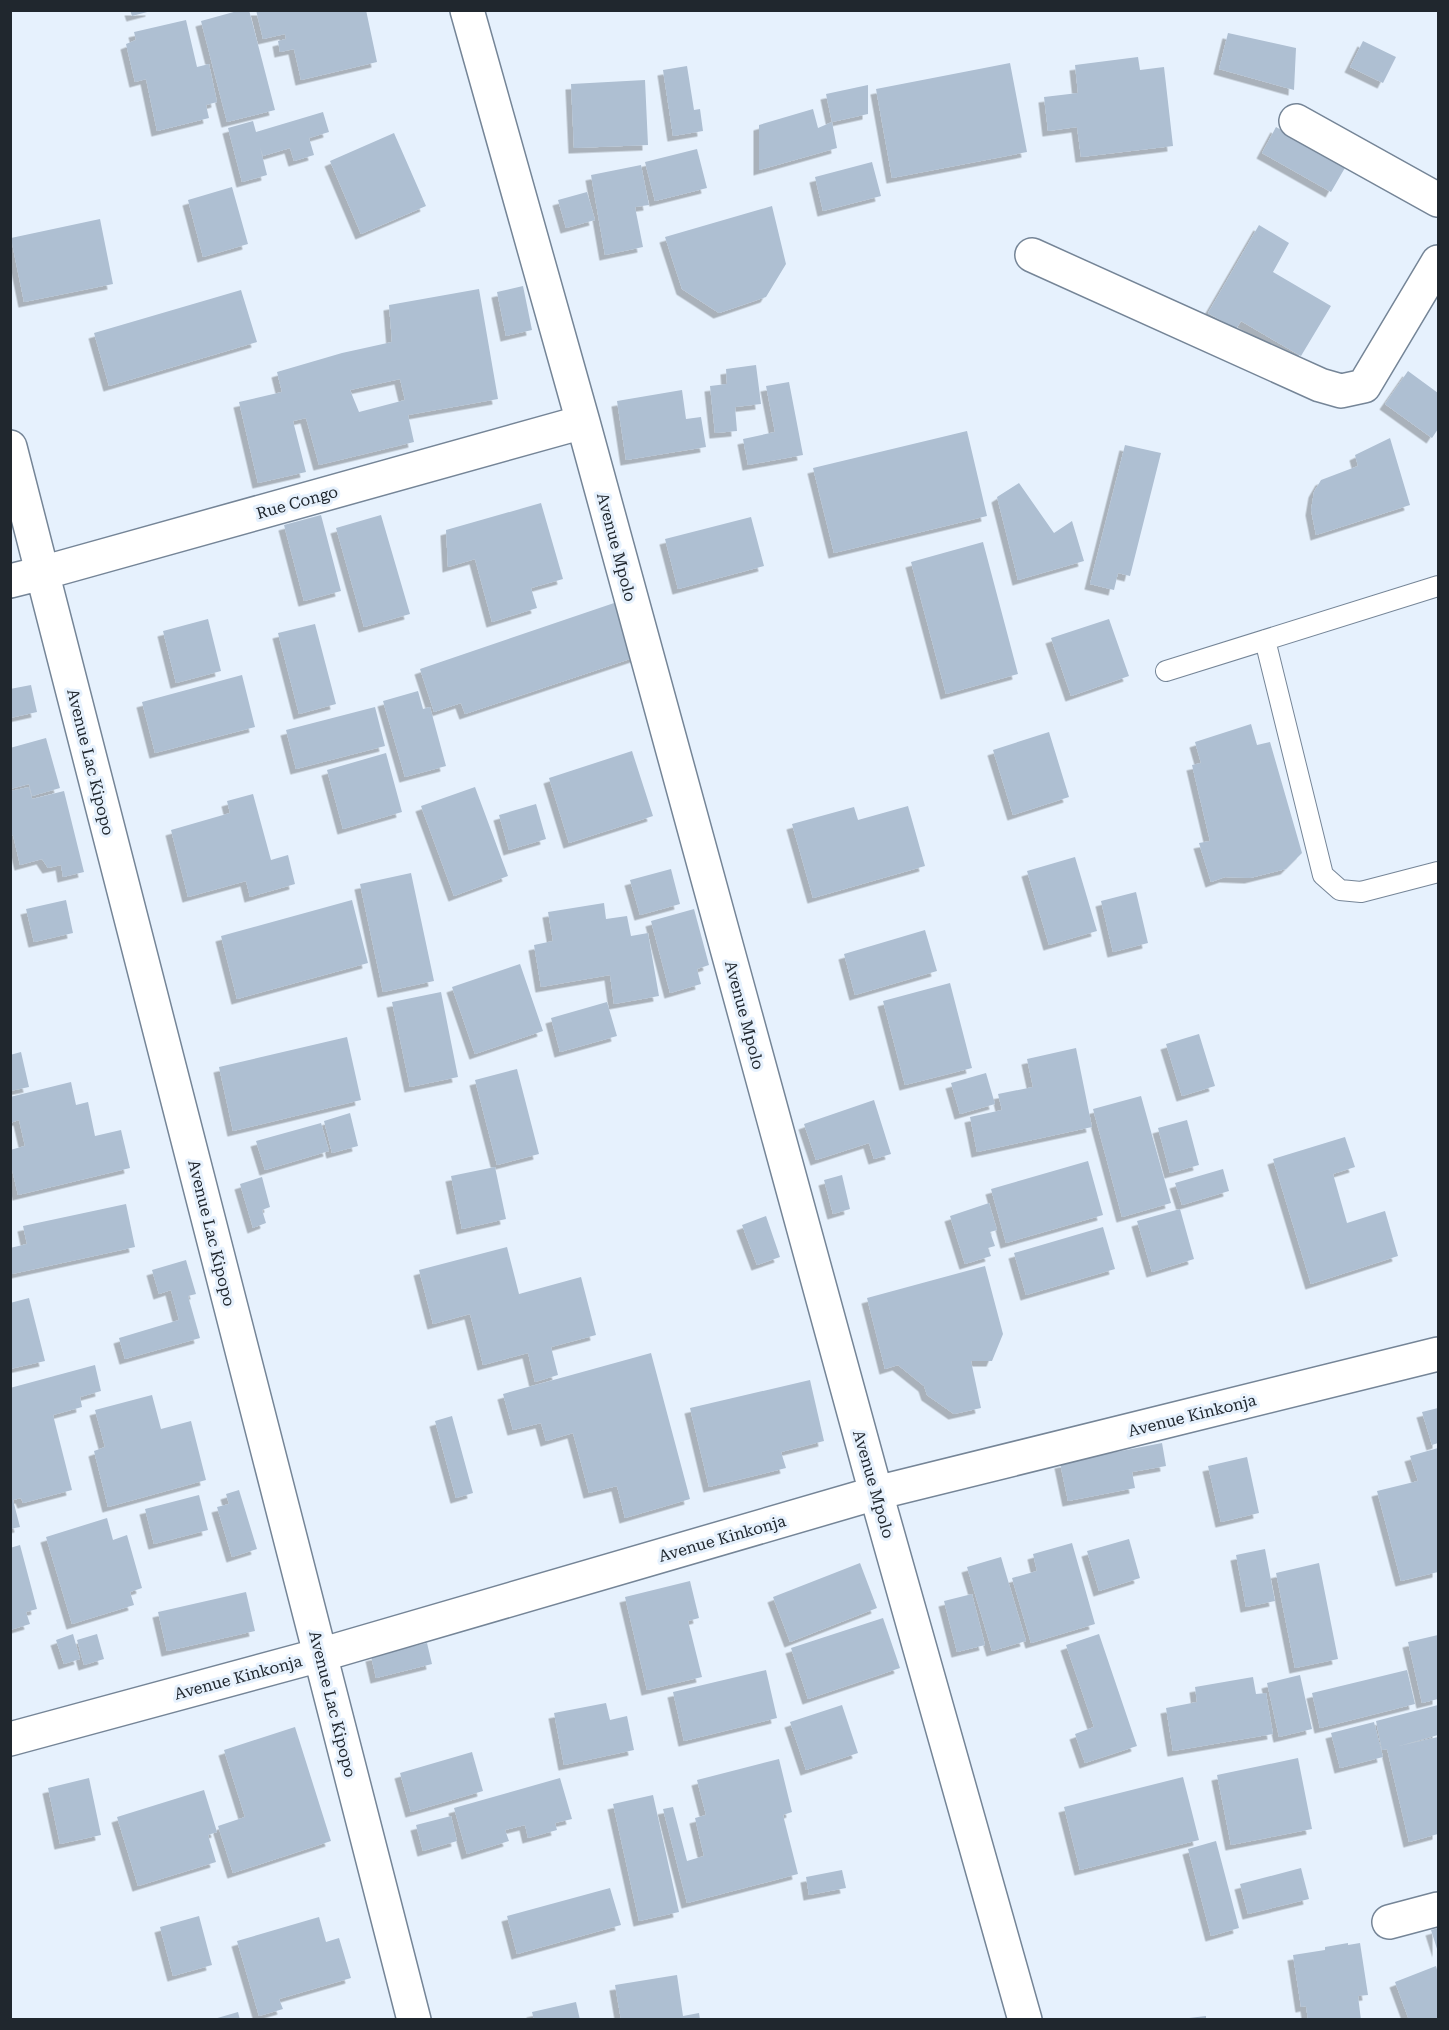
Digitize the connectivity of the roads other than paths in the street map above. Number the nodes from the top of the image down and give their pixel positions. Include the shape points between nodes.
1 (467, 10) edge
2 (1296, 121) dead end
3 (1438, 200) edge
4 (1032, 255) dead end
5 (1438, 262) edge
6 (583, 422) junction
7 (10, 447) edge
8 (42, 573) junction
9 (10, 581) edge
10 (1438, 585) edge
11 (1265, 640) junction
12 (1166, 671) dead end
13 (1438, 872) edge
14 (1438, 1354) edge
15 (876, 1493) junction
16 (320, 1655) junction
17 (10, 1739) edge
18 (1438, 1909) edge
19 (1389, 1922) dead end
20 (414, 2019) edge
21 (1025, 2019) edge

1 - 6 street, Avenue Mpolo
2 - 3 street
4 - 5 street via 1341,391 1364,386
6 - 8 street, Rue Congo
6 - 15 street, Avenue Mpolo
7 - 8 street, Avenue Lac Kipopo
8 - 9 street, Rue Congo
8 - 16 street, Avenue Lac Kipopo
10 - 11 lane
11 - 12 lane
11 - 13 lane via 1323,875 1340,890 1361,892
14 - 15 street, Avenue Kinkonja
15 - 16 street, Avenue Kinkonja
15 - 21 street, Avenue Mpolo
16 - 17 street, Avenue Kinkonja
16 - 20 street, Avenue Lac Kipopo
18 - 19 street

